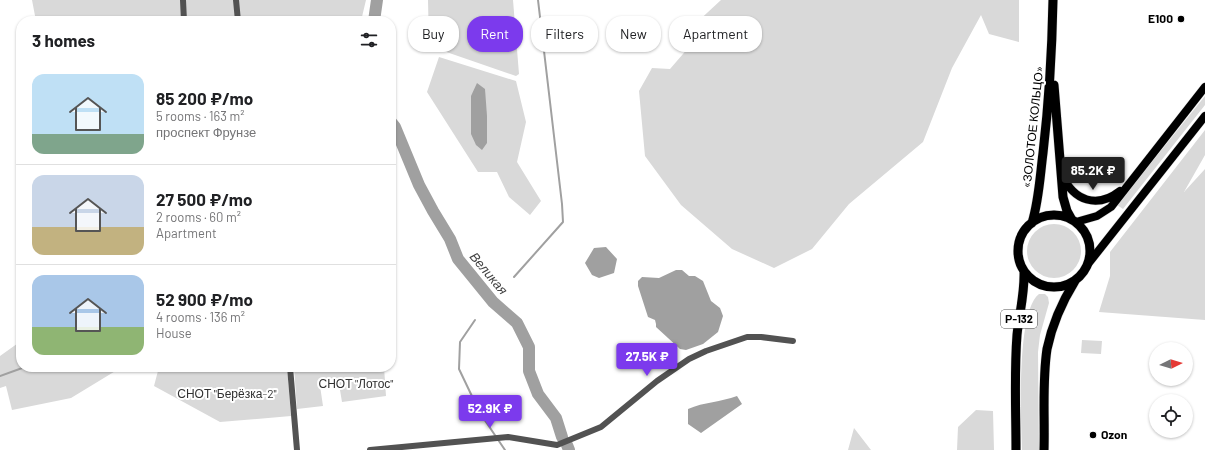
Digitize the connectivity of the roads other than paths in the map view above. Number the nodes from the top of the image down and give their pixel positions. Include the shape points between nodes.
1 (183, 0) edge
2 (236, 0) edge
3 (1053, 0) edge
4 (184, 16) edge
5 (238, 16) edge
6 (1052, 55) junction
7 (1205, 87) edge
8 (1205, 116) edge
9 (1061, 174) junction
10 (1128, 184) junction
11 (1074, 221) junction
12 (1032, 223) junction
13 (1088, 264) junction
14 (1024, 271) junction
15 (1075, 280) junction
16 (793, 341) dead end
17 (290, 372) edge
18 (418, 448) edge
19 (297, 450) edge
20 (370, 450) edge
21 (378, 450) edge
22 (1016, 450) edge
23 (1044, 450) edge

1 - 4 street
2 - 5 street
3 - 6 highway, Р-132
6 - 9 highway, «ЗОЛОТОЕ КОЛЬЦО» / Р-132
6 - 12 highway, «ЗОЛОТОЕ КОЛЬЦО» / Р-132 via 1047,118
7 - 10 main road
8 - 13 main road
9 - 10 main road via 1072,192 1090,201 1111,197
9 - 11 highway, «ЗОЛОТОЕ КОЛЬЦО» / Р-132 via 1065,204
10 - 11 main road via 1103,213 1091,219
11 - 12 highway via 1051,215
11 - 13 highway, «ЗОЛОТОЕ КОЛЬЦО» / Р-132 via 1085,232 1089,243
12 - 14 highway, «ЗОЛОТОЕ КОЛЬЦО» / Р-132 via 1025,230 1019,245 1019,261
13 - 15 highway, Р-132
14 - 15 highway via 1033,280 1048,286 1059,287
14 - 22 highway, «ЗОЛОТОЕ КОЛЬЦО» / Р-132 via 1017,336
15 - 23 highway, Р-132 via 1056,317 1048,348 1045,368
16 - 18 street via 747,337 706,350 657,381 601,427 561,444 552,445 508,437 473,439
17 - 19 street
18 - 21 street
20 - 21 street

